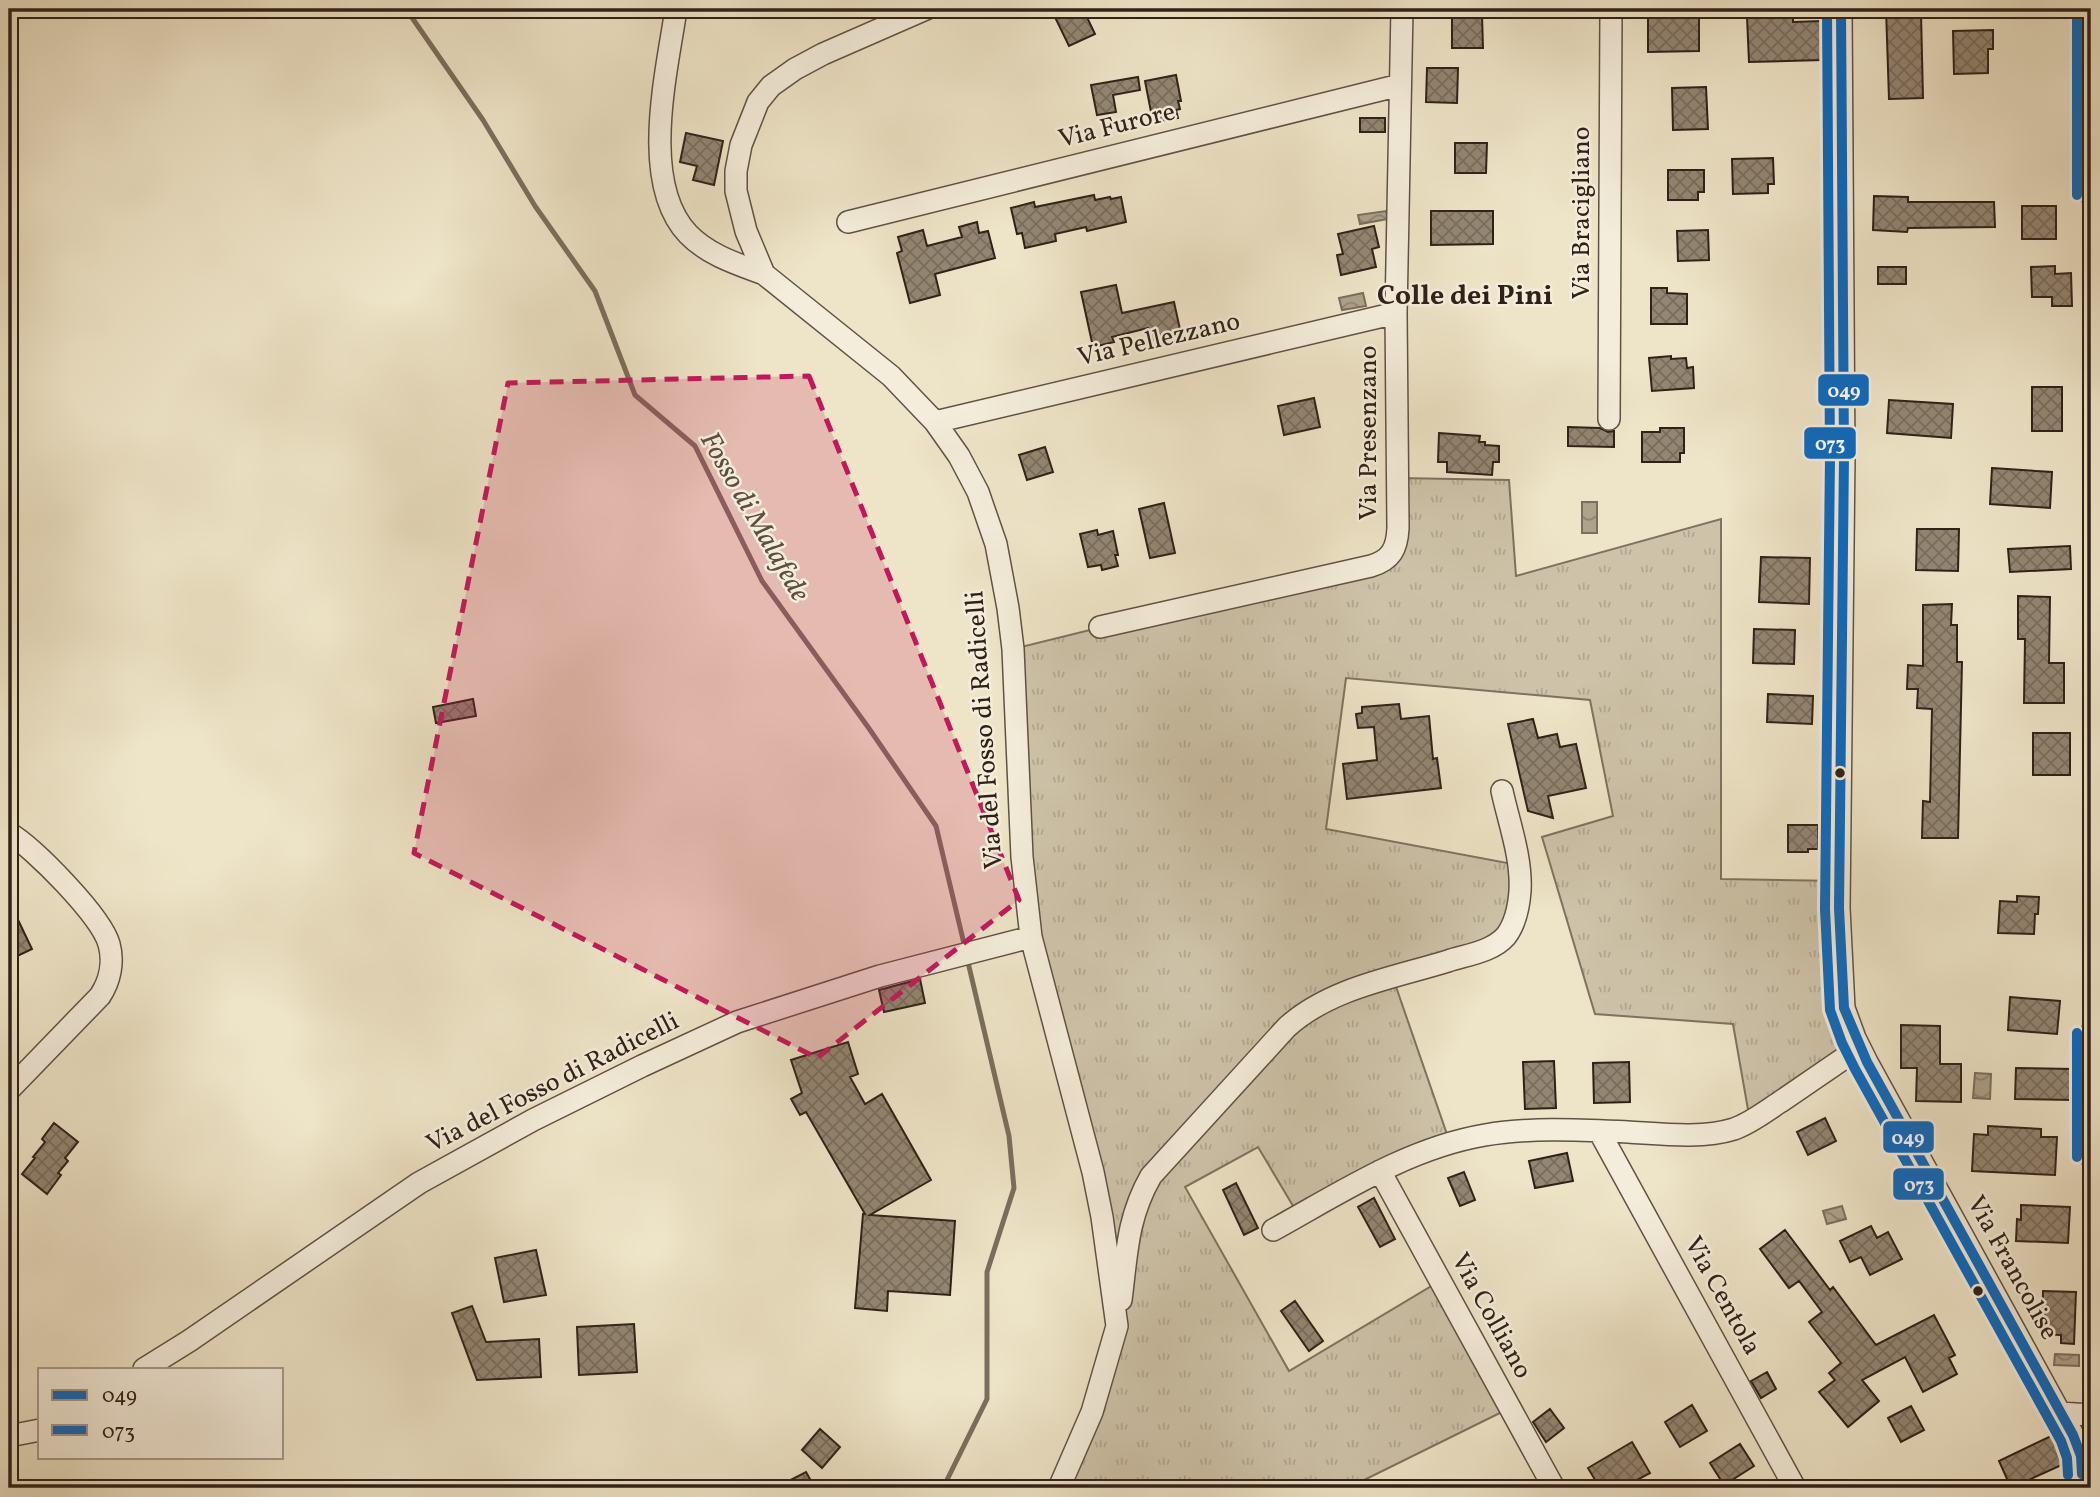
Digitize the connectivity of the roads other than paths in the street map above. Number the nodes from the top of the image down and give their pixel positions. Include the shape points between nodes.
1 (676, 9) edge
2 (926, 9) edge
3 (1402, 9) edge
4 (1611, 9) edge
5 (1842, 9) edge
6 (2091, 9) edge
7 (1400, 85) junction
8 (2091, 195) edge
9 (848, 222) dead end
10 (764, 274) junction
11 (1396, 313) junction
12 (1609, 418) dead end
13 (935, 422) junction
14 (1100, 627) dead end
15 (1502, 791) dead end
16 (9, 833) edge
17 (1031, 937) junction
18 (2091, 1033) edge
19 (1859, 1048) junction
20 (9, 1090) edge
21 (1599, 1131) junction
22 (2091, 1157) edge
23 (1380, 1171) junction
24 (1273, 1230) dead end
25 (1117, 1326) junction
26 (146, 1368) edge
27 (2060, 1413) junction
28 (2091, 1415) edge
29 (38, 1430) edge
30 (9, 1436) edge
31 (2081, 1473) edge
32 (1059, 1488) edge
33 (1554, 1488) edge
34 (1795, 1488) edge

1 - 10 street via 658,134 670,203 697,242
2 - 10 street, Via del Fosso di Radicelli via 804,64 771,86 758,102 740,149 736,184 746,231
3 - 7 street, Via Presenzano
4 - 12 street, Via Bracigliano
5 - 19 street, Via Francolise via 1839,908 1844,1008
6 - 8 street
7 - 9 street, Via Furore
7 - 11 street, Via Presenzano
10 - 13 street, Via del Fosso di Radicelli via 891,376
11 - 13 street, Via Pellezzano
11 - 14 street, Via Presenzano via 1398,528 1390,556 1371,566
13 - 17 street, Via del Fosso di Radicelli via 978,492 1001,566 1014,657 1022,857
15 - 25 street via 1520,889 1516,914 1505,936 1487,949 1325,1001 1275,1039 1161,1164 1142,1192 1130,1230
16 - 20 street via 42,860 94,919 108,942 111,967 100,996
17 - 25 street, Via del Fosso di Radicelli via 1093,1172
17 - 26 street, Via del Fosso di Radicelli via 880,976 737,1022 533,1120 419,1183
18 - 22 street
19 - 21 street via 1736,1128 1667,1134
19 - 27 street, Via Francolise
21 - 23 street via 1485,1135 1436,1148
21 - 34 street, Via Centola
23 - 24 street
23 - 33 street, Via Colliano
25 - 32 street, Via del Fosso di Radicelli via 1092,1412
27 - 28 street
27 - 31 street, Via Francolise via 2077,1440
29 - 30 street

